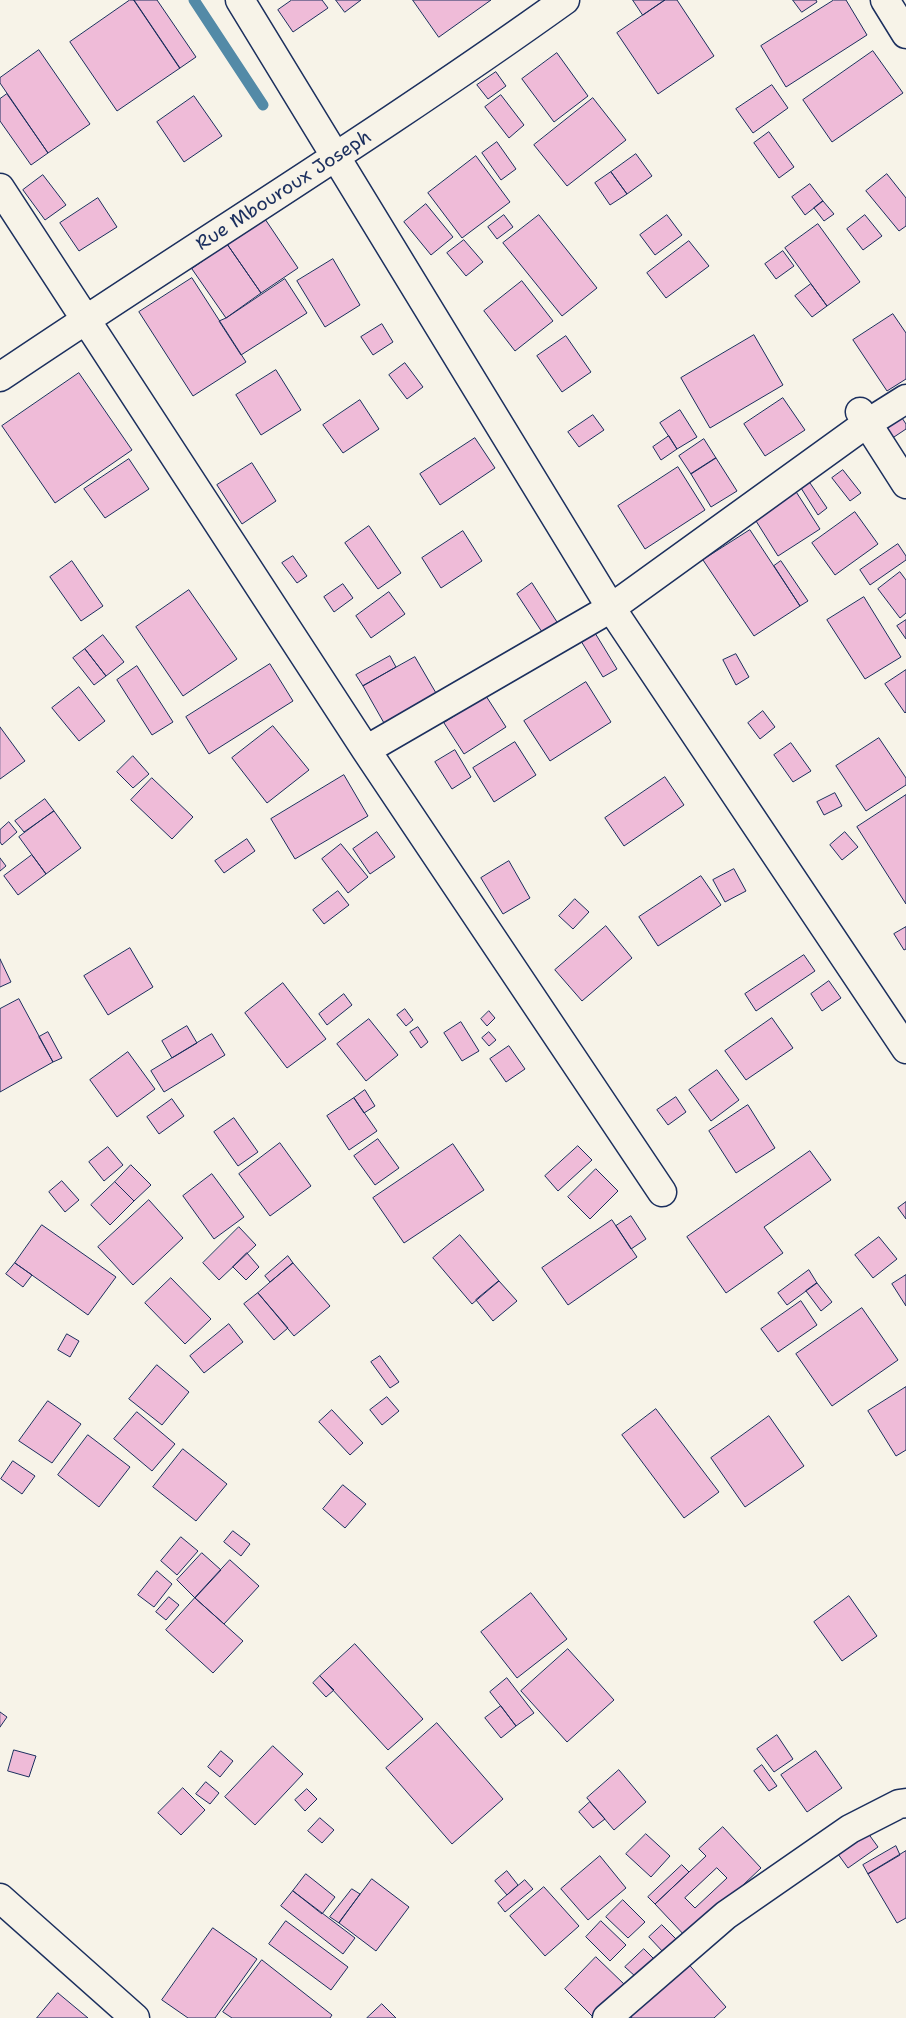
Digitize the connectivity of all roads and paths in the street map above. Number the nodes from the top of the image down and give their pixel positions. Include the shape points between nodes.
1 (240, 0) edge
2 (565, 0) edge
3 (885, 0) edge
4 (906, 34) edge
5 (337, 157) junction
6 (0, 188) edge
7 (86, 320) junction
8 (0, 378) edge
9 (906, 399) edge
10 (863, 418) junction
11 (906, 484) edge
12 (612, 608) junction
13 (366, 750) junction
14 (906, 1049) edge
15 (662, 1192) dead end
16 (906, 1803) edge
17 (0, 1898) edge
18 (135, 2018) edge
19 (607, 2018) edge

1 - 5 street
2 - 5 street, Rue Mbouroux Joseph
3 - 4 street
5 - 7 street, Rue Mbouroux Joseph
5 - 12 street
6 - 7 street
7 - 8 street, Rue Mbouroux Joseph
7 - 13 street
9 - 10 street
10 - 11 street
10 - 12 street
12 - 13 street
12 - 14 street
13 - 15 street
16 - 19 street via 850,1829 726,1915
17 - 18 street

